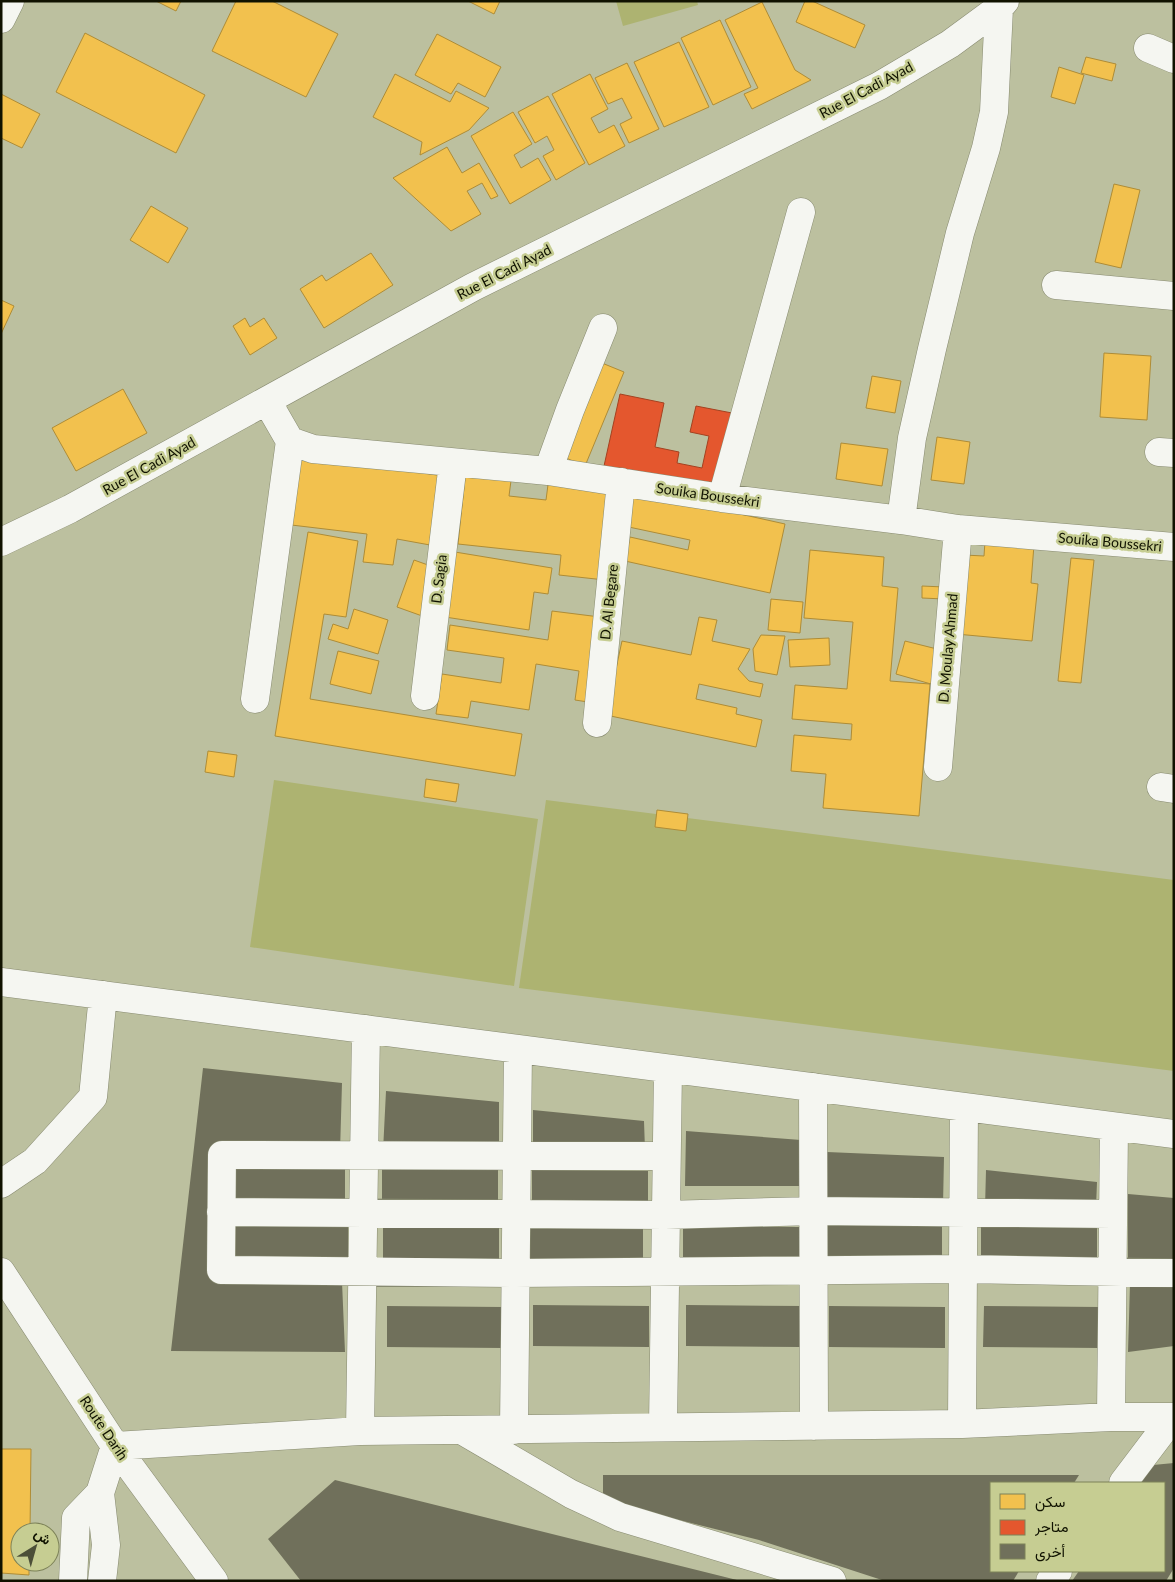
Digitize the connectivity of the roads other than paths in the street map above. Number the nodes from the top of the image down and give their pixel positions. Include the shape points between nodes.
1 (10, 1) edge
2 (1002, 4) edge
3 (1, 19) edge
4 (1148, 48) dead end
5 (1174, 59) edge
6 (801, 212) dead end
7 (1056, 285) dead end
8 (1174, 296) edge
9 (603, 328) dead end
10 (267, 401) junction
11 (290, 441) junction
12 (453, 463) junction
13 (548, 471) junction
14 (621, 482) junction
15 (722, 498) junction
16 (901, 520) junction
17 (958, 529) junction
18 (1, 542) edge
19 (1174, 547) edge
20 (425, 696) dead end
21 (255, 699) dead end
22 (596, 723) dead end
23 (938, 767) dead end
24 (1, 982) edge
25 (103, 995) junction
26 (366, 1029) junction
27 (518, 1049) junction
28 (668, 1069) junction
29 (813, 1088) junction
30 (964, 1107) junction
31 (1114, 1127) junction
32 (1174, 1134) edge
33 (364, 1156) junction
34 (516, 1156) junction
35 (666, 1156) junction
36 (1, 1184) edge
37 (813, 1211) junction
38 (221, 1212) junction
39 (363, 1212) junction
40 (963, 1212) junction
41 (516, 1214) junction
42 (1112, 1214) junction
43 (665, 1215) junction
44 (963, 1269) junction
45 (813, 1270) junction
46 (664, 1271) junction
47 (1, 1272) edge
48 (362, 1272) junction
49 (1112, 1272) junction
50 (1174, 1272) edge
51 (516, 1273) junction
52 (1111, 1417) junction
53 (1173, 1417) edge
54 (962, 1424) junction
55 (814, 1426) junction
56 (663, 1427) junction
57 (462, 1430) junction
58 (514, 1430) junction
59 (360, 1431) junction
60 (115, 1446) junction
61 (1124, 1482) edge
62 (100, 1494) junction
63 (73, 1581) edge
64 (102, 1581) edge
65 (214, 1581) edge
66 (832, 1581) edge

1 - 3 street
2 - 10 street, Rue El Cadi Ayad via 950,44 879,86 473,286
2 - 16 street via 994,112 932,349 912,438
4 - 5 street
6 - 15 street
7 - 8 street
9 - 13 street
10 - 11 street
10 - 18 street, Rue El Cadi Ayad via 70,509
11 - 12 street, Souika Boussekri via 313,449
11 - 21 street
12 - 13 street, Souika Boussekri
12 - 20 street, D. Sagia
13 - 14 street, Souika Boussekri
14 - 15 street, Souika Boussekri
14 - 22 street, D. Al Begare
15 - 16 street, Souika Boussekri
16 - 17 street, Souika Boussekri
17 - 19 street, Souika Boussekri
17 - 23 street, D. Moulay Ahmad
24 - 25 street
25 - 26 street
25 - 36 street via 93,1097 35,1162
26 - 27 street
26 - 33 street
27 - 28 street
27 - 34 street
28 - 29 street
28 - 35 street
29 - 30 street
29 - 37 street
30 - 31 street
30 - 40 street
31 - 32 street
31 - 42 street
33 - 34 street
33 - 38 street via 222,1155
33 - 39 street
34 - 35 street
34 - 41 street
35 - 43 street
37 - 40 street
37 - 43 street
37 - 45 street
38 - 39 street
38 - 48 street via 221,1270
39 - 41 street
39 - 48 street
40 - 42 street
40 - 44 street
41 - 43 street
41 - 51 street
42 - 49 street
43 - 46 street
44 - 45 street
44 - 49 street
44 - 54 street
45 - 46 street
45 - 55 street
46 - 51 street
46 - 56 street
47 - 60 street, Route Darih
48 - 51 street
48 - 59 street
49 - 50 street
49 - 52 street
51 - 58 street
52 - 53 street
52 - 54 street
53 - 61 street
54 - 55 street
55 - 56 street
56 - 58 street
57 - 58 street
57 - 59 street
57 - 66 street via 571,1494 620,1518
59 - 60 street
60 - 62 street
60 - 65 street, Route Darih
62 - 63 street via 76,1518
62 - 64 street via 106,1545

